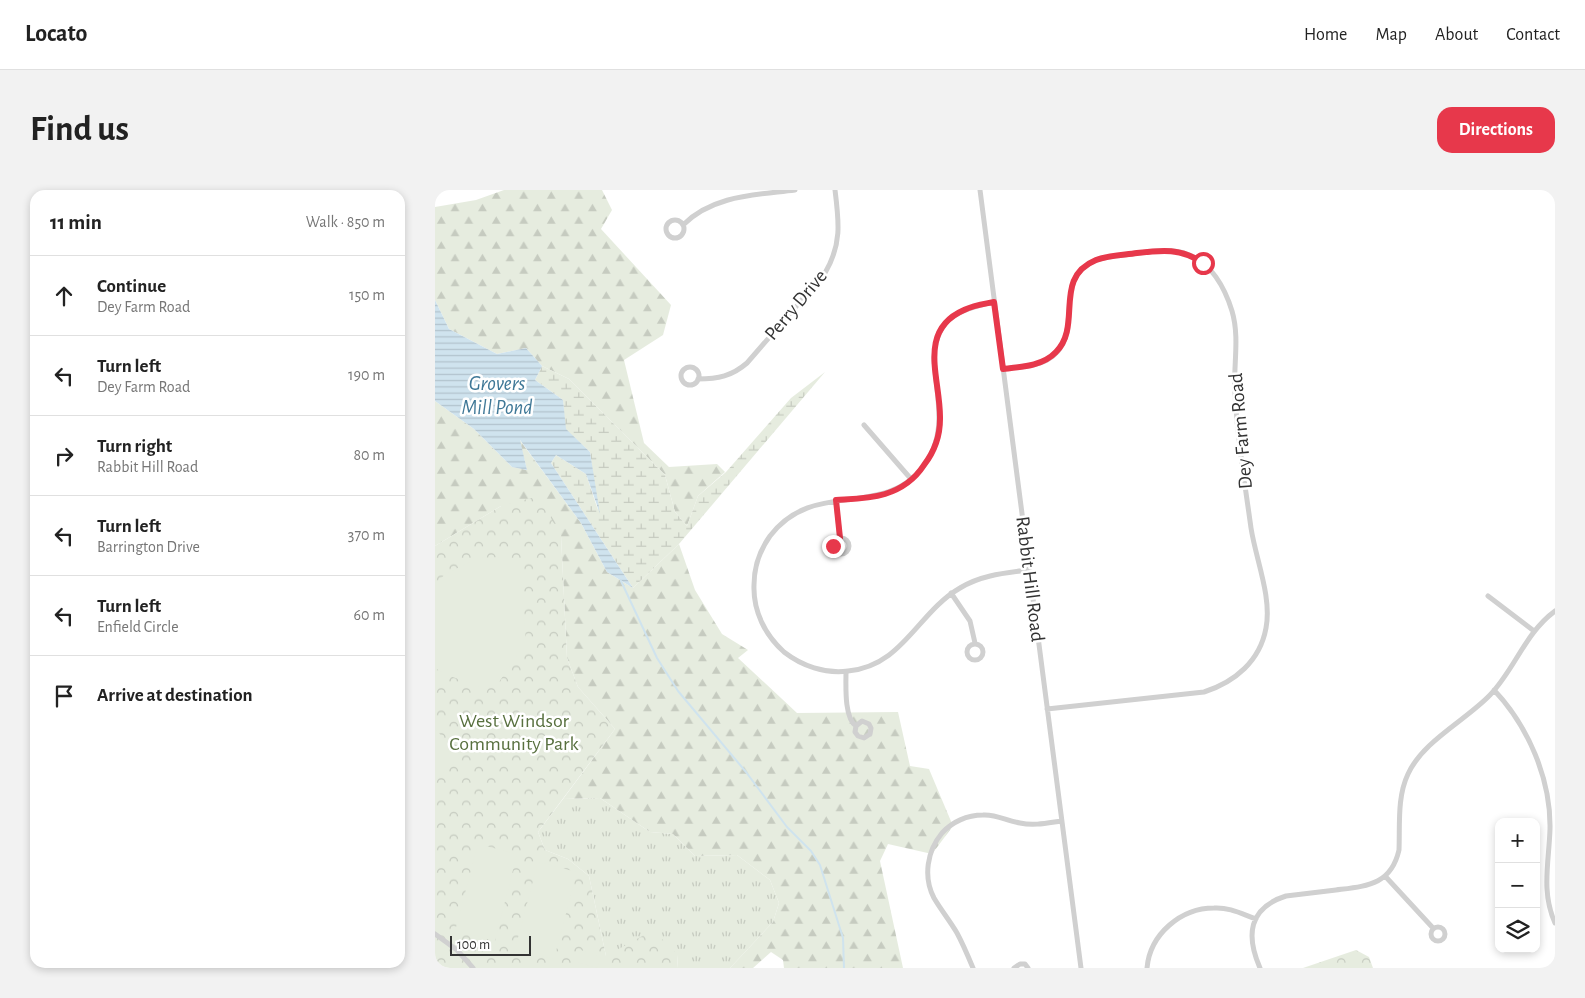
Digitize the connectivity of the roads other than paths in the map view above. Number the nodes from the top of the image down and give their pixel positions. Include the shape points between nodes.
1 (795, 190) edge
2 (835, 190) edge
3 (980, 190) edge
4 (683, 225) dead end
5 (994, 302) junction
6 (1003, 369) junction
7 (699, 379) dead end
8 (864, 425) dead end
9 (911, 479) junction
10 (836, 500) junction
11 (840, 538) dead end
12 (1029, 570) junction
13 (951, 593) junction
14 (1488, 596) dead end
15 (1555, 611) edge
16 (1534, 632) junction
17 (975, 643) dead end
18 (846, 672) junction
19 (1494, 690) junction
20 (1047, 709) junction
21 (856, 726) dead end
22 (1061, 821) junction
23 (1552, 833) edge
24 (1385, 876) junction
25 (1256, 919) junction
26 (1555, 923) edge
27 (1433, 928) dead end
28 (435, 934) edge
29 (473, 968) edge
30 (973, 968) edge
31 (1014, 968) edge
32 (1028, 968) edge
33 (1081, 968) edge
34 (1147, 968) edge
35 (1260, 968) edge

1 - 4 street via 725,200
2 - 7 street, Perry Drive via 839,234 834,256 825,273 740,370 725,376
3 - 5 street, Rabbit Hill Road
5 - 6 street, Rabbit Hill Road
5 - 9 street via 963,310 939,333 934,358 939,430 928,460
6 - 12 street, Rabbit Hill Road
6 - 20 street, Dey Farm Road via 1035,364 1055,353 1067,334 1073,281 1089,264 1103,258 1167,250 1187,254 1203,263 1217,279 1233,313 1237,336 1236,411 1253,543 1268,607 1259,649 1248,666 1215,689
8 - 9 street
9 - 10 street via 885,494
10 - 11 street
10 - 18 street via 802,509 776,529 759,556 754,586 760,619 785,652 812,667
12 - 13 street via 981,578
12 - 20 street, Rabbit Hill Road
13 - 17 street via 970,621
13 - 18 street via 891,654 867,668
14 - 16 street
15 - 16 street
16 - 19 street
18 - 21 street via 849,717
19 - 23 street via 1520,724 1534,753 1545,788
19 - 24 street via 1413,764 1402,792 1399,850
20 - 22 street, Rabbit Hill Road
22 - 30 street via 1031,825 992,815 974,815 950,826 933,846 927,871 931,890 957,933
22 - 33 street, Rabbit Hill Road
23 - 26 street via 1546,890
24 - 25 street via 1365,886 1278,899 1266,906
24 - 27 street
25 - 34 street via 1224,908 1205,908 1187,913 1157,938
25 - 35 street via 1251,944
28 - 29 street via 457,950
31 - 32 street via 1025,964

